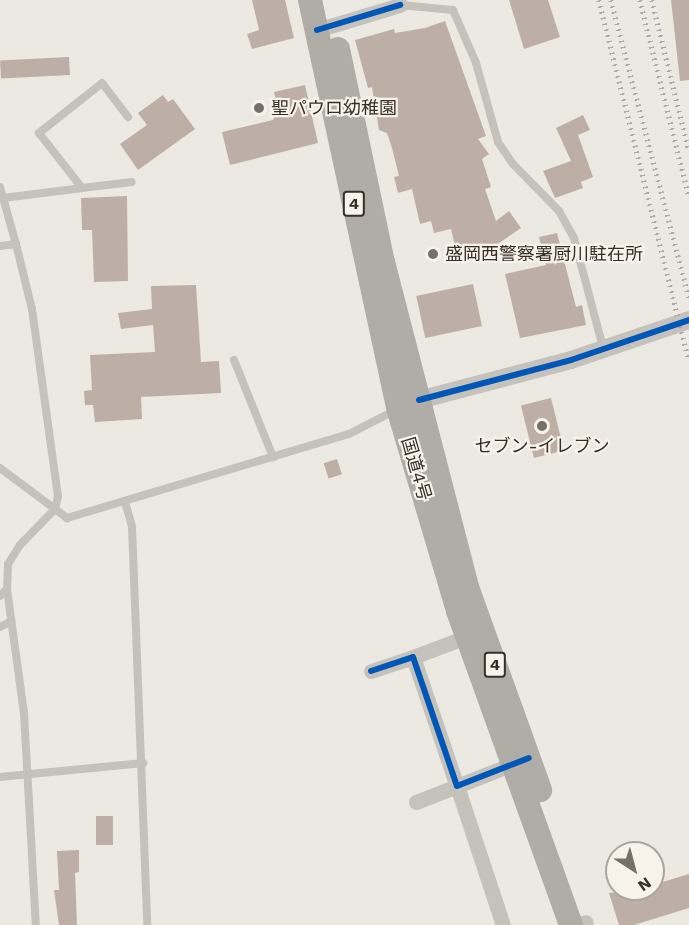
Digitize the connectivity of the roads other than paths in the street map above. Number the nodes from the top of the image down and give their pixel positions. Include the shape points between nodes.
1 (310, 0) edge
2 (327, 0) edge
3 (400, 5) joint
4 (325, 27) junction
5 (128, 117) dead end
6 (132, 182) dead end
7 (0, 187) edge
8 (82, 188) junction
9 (3, 198) junction
10 (16, 244) junction
11 (0, 246) edge
12 (689, 320) edge
13 (604, 350) junction
14 (234, 360) dead end
15 (409, 404) junction
16 (273, 457) junction
17 (0, 468) edge
18 (125, 502) junction
19 (55, 509) junction
20 (7, 589) junction
21 (0, 596) edge
22 (12, 621) junction
23 (0, 627) edge
24 (475, 634) junction
25 (412, 657) junction
26 (371, 671) dead end
27 (521, 761) junction
28 (143, 763) junction
29 (28, 774) junction
30 (0, 777) edge
31 (457, 786) junction
32 (416, 802) dead end
33 (580, 924) edge
34 (36, 925) edge
35 (147, 925) edge
36 (503, 925) edge

1 - 4 highway, 国道4号 / 4
2 - 4 highway, 国道4号 / 4
3 - 4 street
3 - 13 lane via 453,10 476,63 498,142 513,164 559,211 574,238
4 - 15 highway, 国道4号 / 4 via 383,262
5 - 8 lane via 102,83 39,133
6 - 8 lane
7 - 9 lane
8 - 9 lane
9 - 10 lane
10 - 11 lane
10 - 19 lane via 32,309 58,496
12 - 13 street
13 - 15 street
14 - 16 lane
15 - 16 lane via 350,434
15 - 24 highway, 国道4号 / 4
16 - 18 lane
17 - 19 lane
18 - 19 lane via 67,518
18 - 28 lane via 132,527
19 - 20 lane via 20,545 8,564
20 - 21 lane
20 - 22 lane
22 - 23 lane
22 - 29 lane
24 - 25 street
24 - 27 highway, 国道4号 / 4
25 - 26 street
25 - 31 street
27 - 31 street
27 - 33 highway, 国道4号 / 4
28 - 29 lane
28 - 35 lane
29 - 30 lane
29 - 34 lane
31 - 32 street
31 - 36 street

